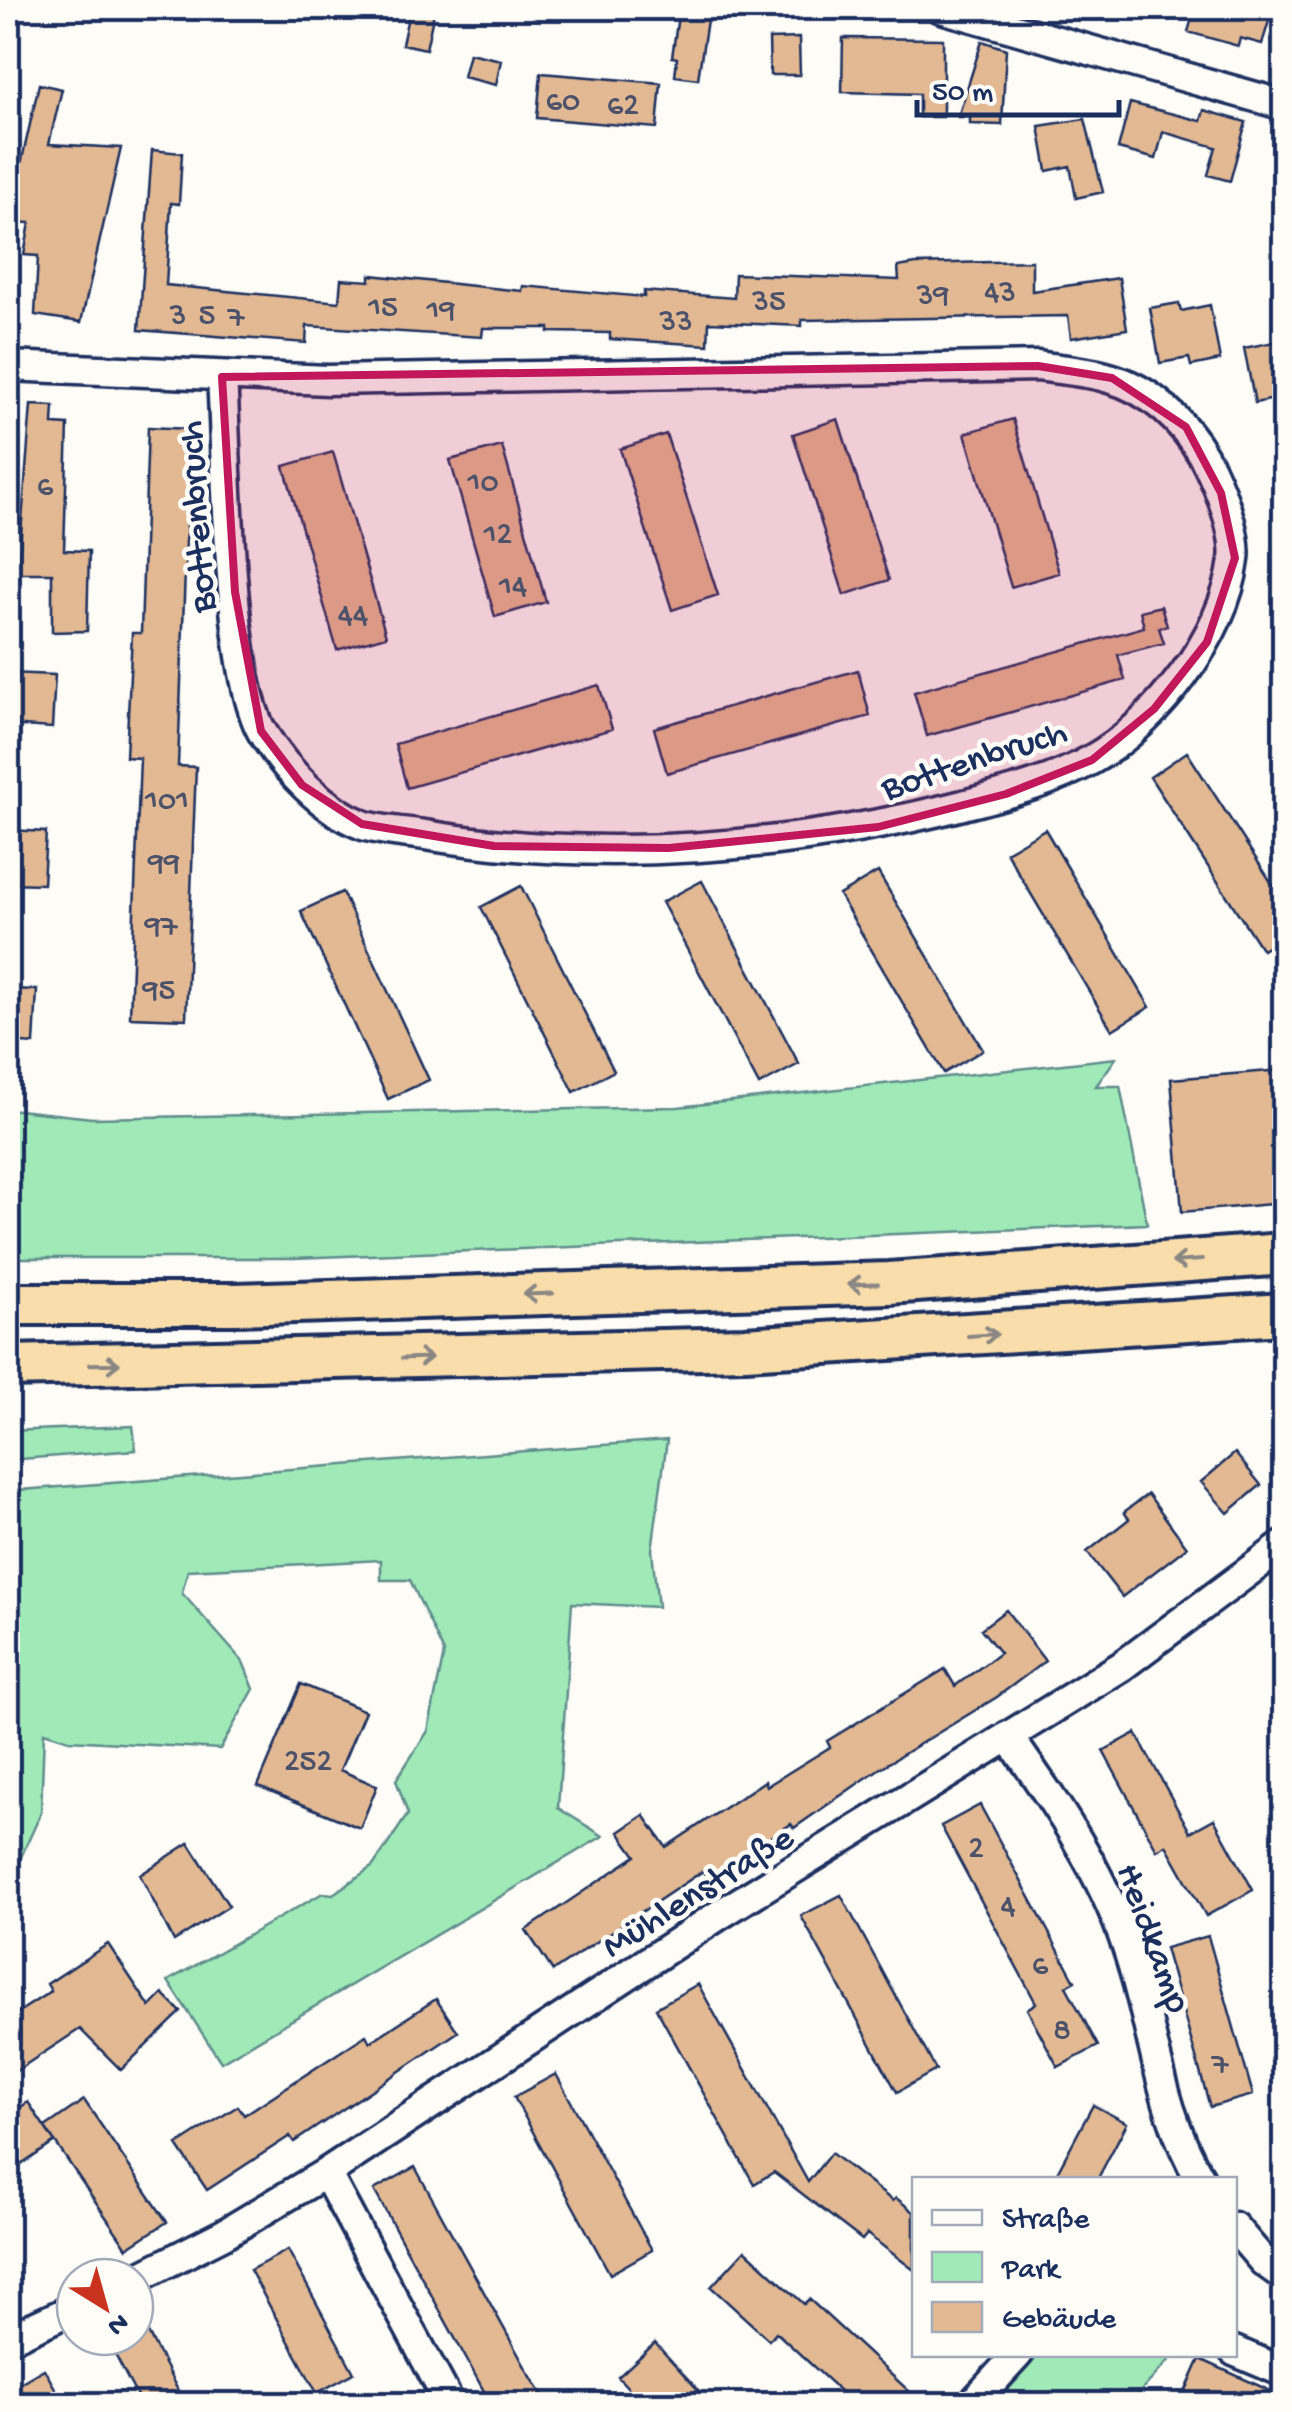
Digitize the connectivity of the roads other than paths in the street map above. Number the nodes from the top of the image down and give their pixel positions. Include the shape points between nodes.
1 (941, 8) edge
2 (1284, 104) edge
3 (8, 366) edge
4 (222, 377) junction
5 (1284, 1254) edge
6 (8, 1304) edge
7 (1284, 1314) edge
8 (8, 1366) edge
9 (1284, 1545) edge
10 (1008, 1736) junction
11 (326, 2173) junction
12 (1192, 2175) edge
13 (1237, 2230) edge
14 (155, 2269) edge
15 (1284, 2276) edge
16 (55, 2317) edge
17 (8, 2338) edge
18 (1237, 2352) edge
19 (1015, 2357) edge
20 (1284, 2372) edge
21 (450, 2404) edge
22 (972, 2404) edge

1 - 2 street
3 - 4 street, Bottenbruch
4 - 4 street, Bottenbruch via 1038,366 1112,378 1186,427 1221,493 1235,558 1207,642 1154,710 1092,760 1006,794 878,827 669,848 494,846 362,824 302,785 261,730 244,668
5 -> 6 highway via 889,1283 235,1304
8 -> 7 highway via 746,1348
9 - 10 street, Mühlenstraße via 1122,1666
10 - 11 street, Mühlenstraße via 708,1922
10 - 12 street, Heidkamp via 1058,1807 1110,1904
11 - 14 street, Mühlenstraße
11 - 21 street
13 - 15 street
16 - 17 street
18 - 20 street
19 - 22 street

